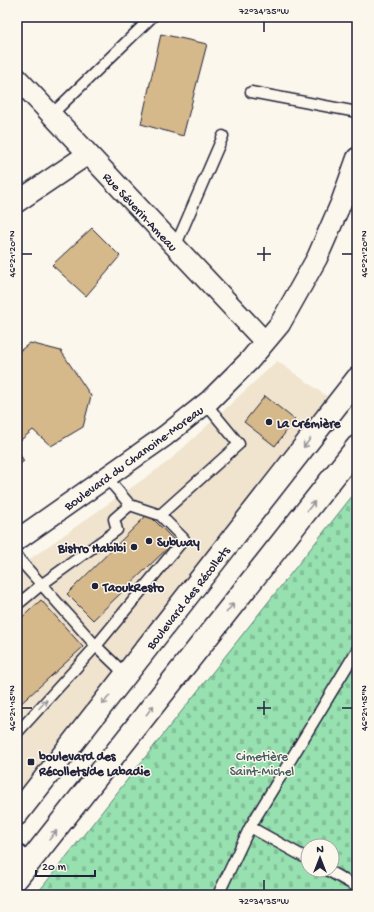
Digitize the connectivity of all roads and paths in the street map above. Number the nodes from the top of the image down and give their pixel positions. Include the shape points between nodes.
1 (152, 17) edge
2 (17, 78) edge
3 (251, 92) dead end
4 (357, 112) edge
5 (51, 115) junction
6 (223, 136) dead end
7 (88, 154) junction
8 (357, 158) edge
9 (17, 202) edge
10 (175, 247) junction
11 (265, 342) junction
12 (357, 379) edge
13 (206, 404) junction
14 (357, 447) edge
15 (108, 478) junction
16 (130, 505) junction
17 (160, 515) junction
18 (17, 540) edge
19 (17, 556) edge
20 (41, 585) junction
21 (17, 605) edge
22 (96, 646) junction
23 (357, 650) edge
24 (126, 675) junction
25 (17, 733) edge
26 (17, 814) edge
27 (250, 827) junction
28 (300, 855) edge
29 (21, 866) edge
30 (340, 877) edge
31 (357, 887) edge
32 (218, 895) edge

1 - 5 lane
2 - 5 street, Rue Séverin-Ameau
3 - 4 lane
5 - 7 street, Rue Séverin-Ameau
6 - 10 lane
7 - 9 street
7 - 10 street, Rue Séverin-Ameau
8 - 11 street, Boulevard du Chanoine-Moreau via 341,203 316,258 280,324
10 - 11 street, Rue Séverin-Ameau
11 - 13 street, Boulevard du Chanoine-Moreau via 238,374
12 -> 24 main road, Boulevard des Récollets
13 - 15 street, Boulevard du Chanoine-Moreau
13 - 17 lane via 239,444
29 -> 14 main road
15 - 16 lane
15 - 18 street, Boulevard du Chanoine-Moreau
16 - 17 lane
16 - 20 lane via 114,519 116,530
17 - 22 lane via 184,539
19 - 20 lane
20 - 21 lane
20 - 22 lane
22 - 24 lane
25 -> 22 lane
23 - 27 lane
24 -> 26 main road, Boulevard des Récollets
27 - 28 lane
27 - 32 lane
30 - 31 lane

